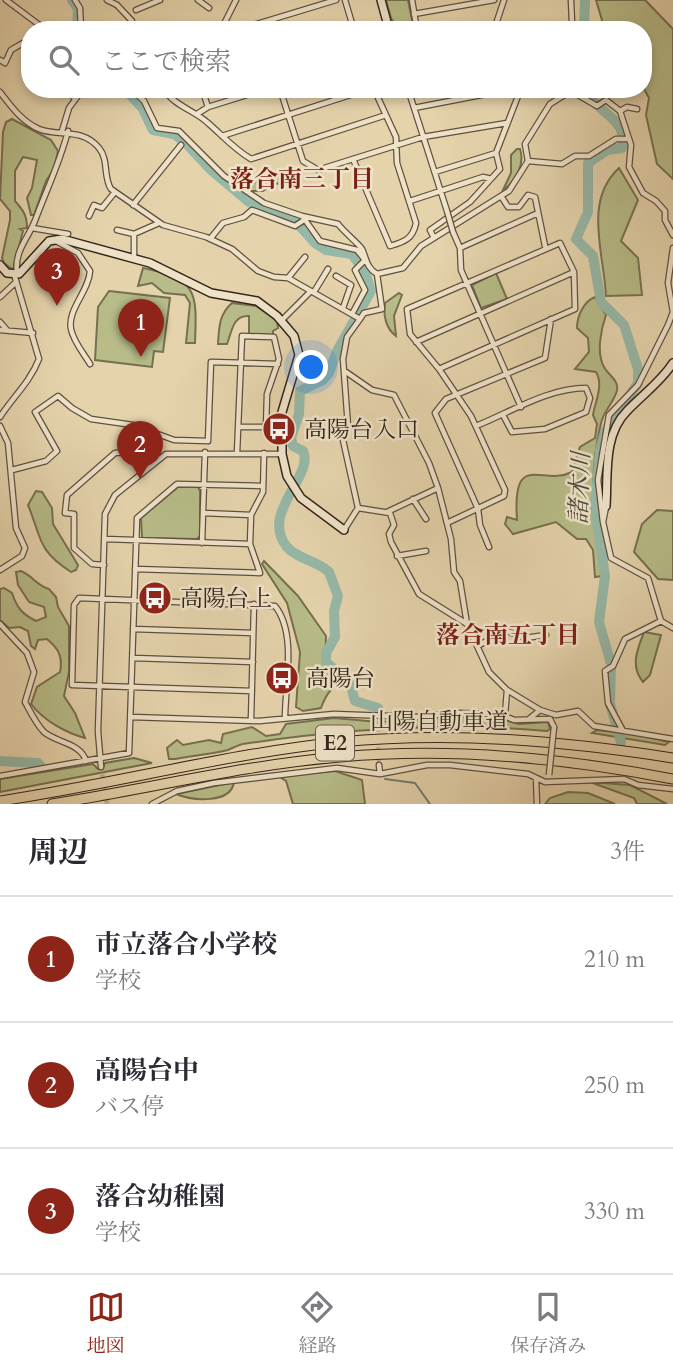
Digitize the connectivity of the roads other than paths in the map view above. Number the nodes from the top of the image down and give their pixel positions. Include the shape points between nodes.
1 (6, 0) edge
2 (75, 0) edge
3 (107, 0) edge
4 (160, 0) edge
5 (198, 0) edge
6 (236, 0) edge
7 (336, 0) edge
8 (345, 0) edge
9 (381, 0) edge
10 (412, 0) edge
11 (494, 0) edge
12 (504, 0) edge
13 (570, 1) edge
14 (318, 3) edge
15 (209, 8) dead end
16 (136, 10) dead end
17 (414, 14) junction
18 (34, 21) edge
19 (81, 21) edge
20 (132, 21) edge
21 (226, 21) edge
22 (264, 21) edge
23 (351, 21) edge
24 (386, 21) edge
25 (415, 21) edge
26 (497, 21) edge
27 (572, 21) edge
28 (21, 44) edge
29 (0, 60) edge
30 (0, 92) edge
31 (141, 98) edge
32 (172, 98) edge
33 (205, 98) edge
34 (235, 98) edge
35 (283, 98) edge
36 (342, 98) edge
37 (377, 98) edge
38 (411, 98) edge
39 (467, 98) edge
40 (517, 98) edge
41 (561, 98) edge
42 (585, 98) edge
43 (75, 99) edge
44 (208, 107) junction
45 (414, 108) junction
46 (637, 109) dead end
47 (620, 111) junction
48 (197, 114) junction
49 (289, 114) junction
50 (386, 116) junction
51 (507, 122) junction
52 (65, 131) junction
53 (222, 136) junction
54 (423, 137) junction
55 (629, 139) junction
56 (298, 144) junction
57 (181, 145) dead end
58 (396, 145) junction
59 (496, 153) junction
60 (353, 159) junction
61 (528, 161) junction
62 (435, 172) junction
63 (491, 179) junction
64 (441, 190) junction
65 (115, 192) junction
66 (501, 196) junction
67 (410, 201) junction
68 (133, 205) junction
69 (538, 213) junction
70 (89, 216) dead end
71 (301, 221) junction
72 (159, 223) junction
73 (32, 228) junction
74 (117, 230) dead end
75 (68, 234) dead end
76 (134, 234) junction
77 (673, 235) edge
78 (53, 237) junction
79 (434, 238) junction
80 (209, 239) junction
81 (545, 246) junction
82 (460, 248) junction
83 (673, 248) edge
84 (305, 257) dead end
85 (134, 258) junction
86 (361, 263) junction
87 (0, 265) edge
88 (328, 269) dead end
89 (575, 272) junction
90 (377, 274) junction
91 (336, 276) dead end
92 (16, 277) junction
93 (288, 278) junction
94 (467, 282) junction
95 (312, 291) junction
96 (0, 297) edge
97 (343, 308) junction
98 (480, 313) junction
99 (356, 317) junction
100 (551, 319) junction
101 (282, 320) junction
102 (0, 322) edge
103 (0, 330) edge
104 (7, 330) junction
105 (33, 333) junction
106 (416, 342) junction
107 (494, 343) junction
108 (240, 363) junction
109 (673, 363) edge
110 (90, 364) dead end
111 (278, 364) junction
112 (439, 369) junction
113 (346, 371) junction
114 (508, 374) junction
115 (456, 396) junction
116 (521, 407) junction
117 (503, 415) junction
118 (0, 417) edge
119 (0, 426) edge
120 (348, 426) junction
121 (477, 426) junction
122 (238, 427) junction
123 (366, 428) dead end
124 (205, 452) junction
125 (237, 453) junction
126 (264, 453) junction
127 (282, 454) junction
128 (159, 458) junction
129 (12, 470) junction
130 (204, 485) junction
131 (263, 486) junction
132 (438, 488) junction
133 (413, 499) junction
134 (606, 506) joint
135 (358, 508) junction
136 (478, 509) junction
137 (387, 512) junction
138 (203, 513) junction
139 (251, 515) junction
140 (426, 519) dead end
141 (603, 522) junction
142 (447, 523) junction
143 (344, 530) joint
144 (105, 539) junction
145 (136, 541) junction
146 (202, 543) junction
147 (250, 544) junction
148 (489, 547) dead end
149 (426, 551) dead end
150 (397, 556) junction
151 (104, 565) junction
152 (135, 569) junction
153 (0, 570) edge
154 (103, 599) junction
155 (134, 600) junction
156 (254, 604) junction
157 (661, 621) junction
158 (0, 624) edge
159 (467, 624) junction
160 (673, 628) edge
161 (134, 629) junction
162 (253, 633) junction
163 (546, 635) dead end
164 (477, 646) junction
165 (132, 658) junction
166 (253, 662) junction
167 (100, 686) junction
168 (132, 687) junction
169 (507, 690) junction
170 (252, 691) junction
171 (540, 710) junction
172 (505, 716) junction
173 (131, 717) junction
174 (285, 718) junction
175 (529, 719) junction
176 (251, 720) junction
177 (622, 729) junction
178 (673, 739) edge
179 (100, 758) junction
180 (673, 758) edge
181 (86, 761) junction
182 (379, 765) tunnel mouth
183 (100, 767) tunnel mouth
184 (380, 774) junction
185 (0, 776) edge
186 (536, 778) junction
187 (673, 779) edge
188 (545, 782) junction
189 (673, 789) edge
190 (0, 801) edge
191 (164, 801) edge
192 (52, 804) edge
193 (152, 804) edge
194 (537, 804) edge

1 - 18 street
2 - 19 street
3 - 20 street
4 - 16 street
5 - 15 street
6 - 21 street
7 - 14 street
8 - 23 street
9 - 24 street
10 - 17 street
11 - 17 street
12 - 26 street
13 - 27 street
14 - 22 street
17 - 25 street
28 - 29 street via 11,50 5,63
30 - 52 street via 36,128
31 - 71 street via 157,128 179,131 246,193
32 - 48 street
33 - 44 street
34 - 44 street
35 - 49 street
36 - 49 street
37 - 50 street
38 - 45 street
39 - 45 street
40 - 51 street
41 - 61 street via 550,104 525,144
42 - 47 street via 597,106 606,100
43 - 52 street via 64,118
44 - 48 street
45 - 54 street
46 - 47 street
47 - 55 street
48 - 53 street
49 - 53 street
49 - 56 street
50 - 56 street
50 - 58 street
51 - 54 street
51 - 59 street
52 - 65 street via 102,151 108,184
52 - 73 street via 61,160
53 - 56 street via 251,159
54 - 58 street
54 - 62 street
55 - 61 street via 616,139 589,156 575,156 562,164
55 - 77 street via 629,167 643,192 665,211
56 - 60 street via 303,161 318,170
57 - 68 street
58 - 60 street
58 - 67 street
59 - 62 street
59 - 63 street via 500,169
60 - 67 street via 390,246 405,242 414,232
61 - 66 street via 515,185
62 - 64 street
63 - 64 street via 483,177
63 - 79 street via 470,202 430,230
64 - 67 street
64 - 82 street, bridge
65 - 68 street
65 - 70 street via 108,205 94,205
66 - 69 street via 508,207 519,207 528,195 535,197
66 - 79 street
68 - 72 street
69 - 81 street
69 - 82 street
71 - 80 street via 252,211 223,223
71 - 86 street via 320,241 357,250
71 - 86 street via 338,224 362,249
72 - 76 street
72 - 80 street
73 - 78 street
73 - 92 street via 19,252
74 - 76 street
75 - 78 street
76 - 85 street
78 - 85 street
78 - 92 street
78 - 110 street via 78,253 90,271 71,328
79 - 90 street via 403,268
80 - 93 street via 232,249 258,271
81 - 89 street via 560,243
81 - 94 street
82 - 94 street
83 - 141 street via 668,283 673,312 638,385 609,415 598,480
84 - 93 street
85 - 101 street via 211,293 257,301
86 - 90 street
86 - 99 street via 365,290
87 - 92 street
88 - 95 street
89 - 98 street
89 - 100 street via 575,309
90 - 99 street via 382,309
91 - 97 street via 351,285
92 - 96 street
92 - 105 street
93 - 95 street
94 - 98 street
94 - 106 street via 407,309 410,334
95 - 97 street
95 - 101 street
97 - 99 street
98 - 106 street
98 - 107 street
99 - 113 street via 345,343
100 - 107 street
100 - 114 street via 545,358
101 - 127 street via 294,336 299,355 283,405
102 - 104 street
103 - 104 street
104 - 105 street
105 - 118 street via 39,359 21,393
106 - 112 street
107 - 112 street
107 - 114 street
108 - 111 street
108 - 111 street via 242,336 274,337
108 - 122 street
108 - 129 street via 211,362 208,441 174,440 133,425 91,419 58,396 35,412 57,451 46,461
109 - 134 street via 615,429
111 - 122 street via 267,394 266,427
112 - 115 street
113 - 120 street
113 - 132 street via 372,390 394,395
114 - 115 street
114 - 116 street
115 - 121 street
115 - 136 street via 446,399 435,413
116 - 117 street
116 - 117 street via 566,388 586,388 590,397 586,412 545,429 512,432
117 - 121 street
119 - 129 street
120 - 123 street
120 - 135 street via 343,440
121 - 136 street via 505,490 504,496
122 - 125 street
124 - 125 street
124 - 128 street via 172,452
124 - 130 street
125 - 126 street
126 - 127 street
126 - 131 street
127 - 143 street via 293,487
128 - 144 street via 110,500
128 - 151 street via 151,450 115,453 67,495 65,513 74,514 74,548 92,564
129 - 153 street via 16,528 25,548 22,556
130 - 131 street
130 - 138 street
130 - 145 street via 177,484 137,518
131 - 139 street
132 - 133 street
132 - 142 street
133 - 137 street
133 - 140 street
134 - 141 street
135 - 137 street
135 - 143 street
136 - 142 street
136 - 148 street
137 - 150 street via 393,520 389,534
138 - 139 street
138 - 146 street
139 - 147 street
141 - 157 street via 611,558 649,578
142 - 159 street
144 - 145 street
144 - 151 street
145 - 146 street
145 - 152 street
146 - 147 street
147 - 152 street via 260,573
149 - 150 street
150 - 159 street via 419,594
151 - 154 street
152 - 155 street
154 - 155 street
154 - 167 street
154 - 167 street via 79,598 74,605 72,685
155 - 156 street
155 - 161 street
156 - 162 street
156 - 174 street via 275,606 285,629
157 - 160 street
157 - 177 street via 625,639 605,671 608,703
158 - 181 street via 27,653 34,672 25,702 39,726 85,755
159 - 164 street
161 - 162 street
161 - 165 street
162 - 166 street
163 - 164 street via 525,638 507,631
164 - 169 street via 489,672
165 - 166 street
165 - 168 street
166 - 170 street
167 - 168 street
167 - 179 street
168 - 170 street
168 - 173 street
169 - 171 street
169 - 172 street
170 - 176 street
171 - 175 street
171 - 177 street via 556,715 578,711 594,726
172 - 174 street via 334,714
172 - 175 street
173 - 176 street
173 - 179 street via 130,753
174 - 176 street
175 - 188 street, bridge via 550,719 554,727
177 - 178 street
179 - 181 street
179 - 183 street
180 - 190 highway, 山陽自動車道 / E2 via 527,740 385,739 271,751
181 - 185 street
182 - 184 street
184 - 186 street via 450,765
184 - 191 street via 337,768 268,774 177,791
186 - 188 street
186 - 194 street
187 - 192 highway, 山陽自動車道 / E2 via 528,757 385,754 249,768
188 - 189 street via 624,779
191 - 193 street

